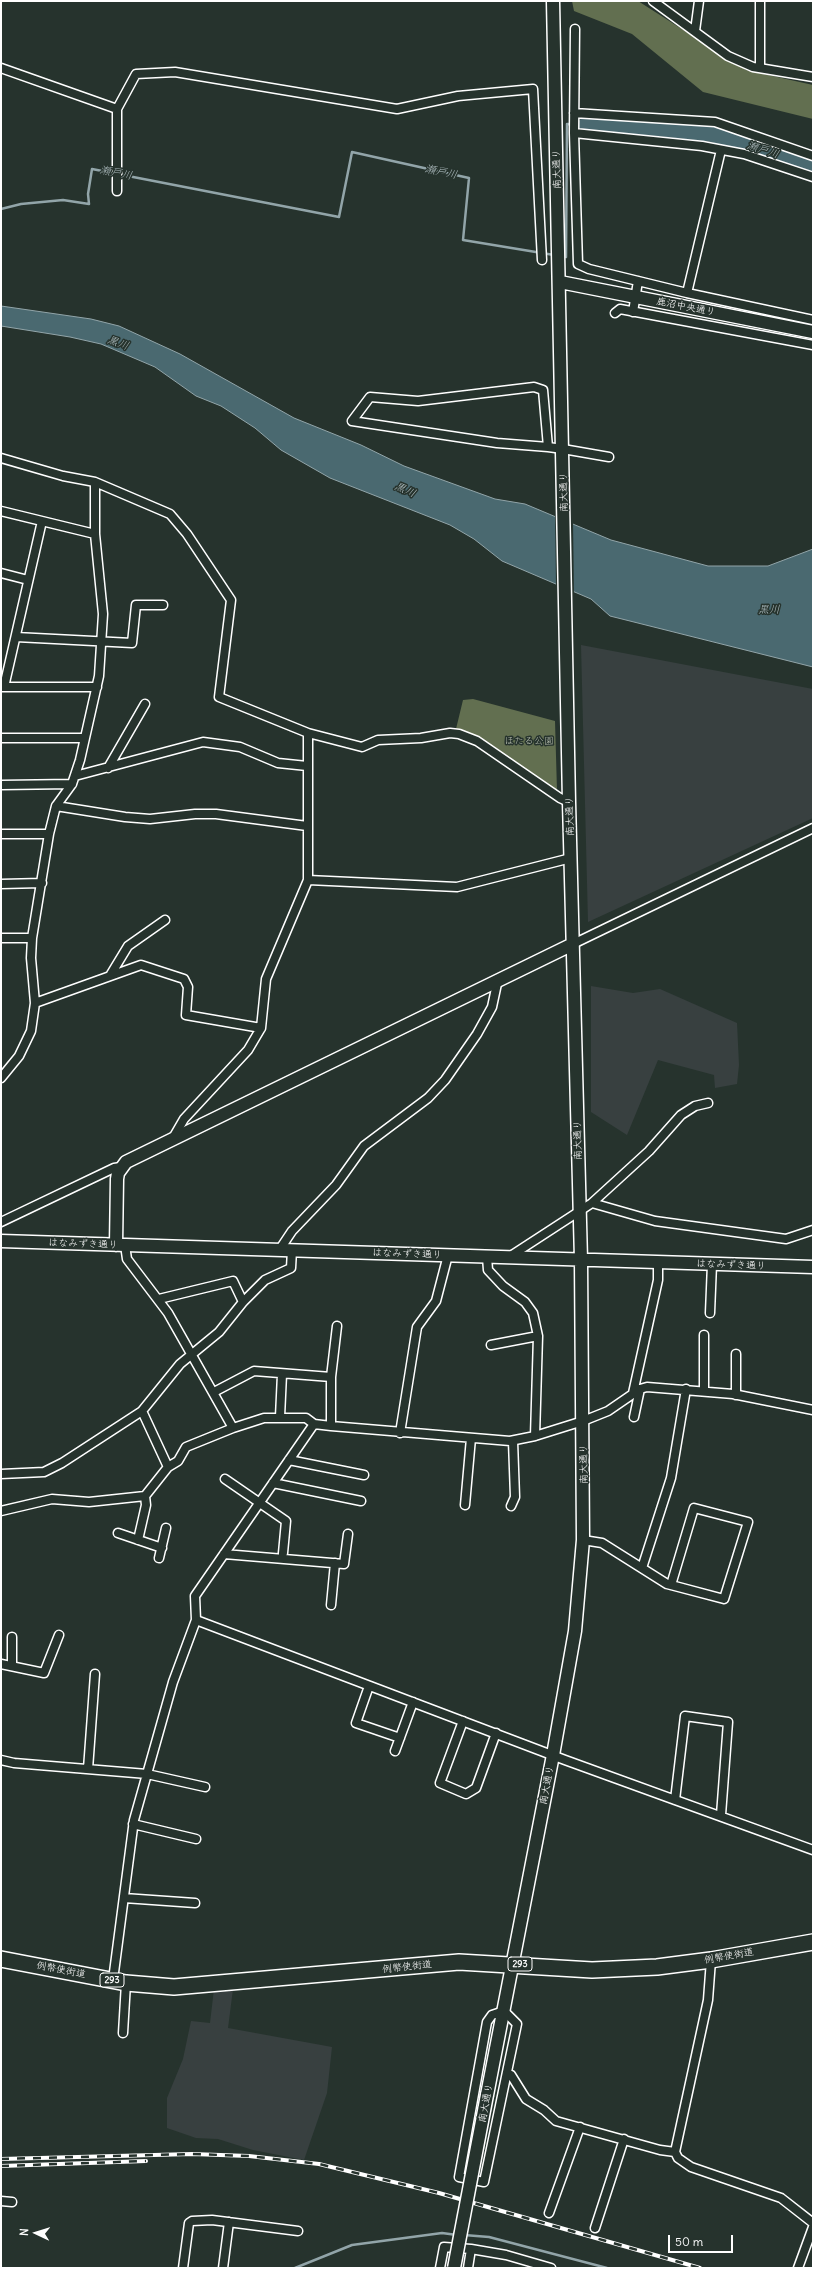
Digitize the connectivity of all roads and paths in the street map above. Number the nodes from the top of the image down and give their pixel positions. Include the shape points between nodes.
1 (553, 1) edge
2 (653, 1) edge
3 (699, 1) edge
4 (760, 1) edge
5 (575, 29) dead end
6 (695, 31) junction
7 (760, 67) junction
8 (1, 68) edge
9 (813, 77) edge
10 (117, 109) junction
11 (574, 113) junction
12 (574, 133) junction
13 (721, 150) junction
14 (813, 156) edge
15 (813, 177) edge
16 (117, 191) dead end
17 (542, 260) dead end
18 (638, 281) junction
19 (560, 282) junction
20 (688, 293) junction
21 (635, 297) junction
22 (770, 311) junction
23 (633, 312) junction
24 (615, 313) dead end
25 (813, 320) edge
26 (766, 329) junction
27 (813, 332) edge
28 (813, 345) edge
29 (548, 448) junction
30 (563, 453) junction
31 (609, 457) dead end
32 (1, 458) edge
33 (95, 482) junction
34 (1, 511) edge
35 (42, 521) junction
36 (95, 534) junction
37 (1, 573) edge
38 (28, 580) junction
39 (163, 605) dead end
40 (16, 637) junction
41 (101, 641) junction
42 (3, 687) edge
43 (97, 687) junction
44 (145, 704) dead end
45 (308, 733) junction
46 (1, 738) edge
47 (85, 738) junction
48 (307, 766) junction
49 (108, 768) junction
50 (73, 780) junction
51 (1, 785) edge
52 (569, 802) junction
53 (56, 806) junction
54 (307, 826) junction
55 (813, 828) edge
56 (1, 834) edge
57 (49, 834) junction
58 (571, 858) junction
59 (308, 880) junction
60 (42, 883) junction
61 (1, 884) edge
62 (165, 920) dead end
63 (1, 938) edge
64 (32, 938) junction
65 (573, 944) junction
66 (111, 974) junction
67 (498, 979) junction
68 (35, 1003) junction
69 (261, 1028) junction
70 (1, 1078) edge
71 (708, 1103) dead end
72 (173, 1138) junction
73 (121, 1167) junction
74 (592, 1203) junction
75 (580, 1213) junction
76 (1, 1222) edge
77 (813, 1230) edge
78 (1, 1241) edge
79 (120, 1245) junction
80 (280, 1249) junction
81 (292, 1250) junction
82 (448, 1255) junction
83 (487, 1257) junction
84 (509, 1258) junction
85 (581, 1260) junction
86 (658, 1262) junction
87 (712, 1264) junction
88 (813, 1267) edge
89 (159, 1300) junction
90 (243, 1302) junction
91 (710, 1313) dead end
92 (337, 1326) dead end
93 (704, 1335) dead end
94 (538, 1336) junction
95 (491, 1345) dead end
96 (192, 1353) junction
97 (736, 1354) dead end
98 (282, 1374) junction
99 (331, 1377) junction
100 (686, 1389) junction
101 (637, 1391) junction
102 (704, 1391) junction
103 (214, 1392) junction
104 (736, 1395) junction
105 (813, 1410) edge
106 (142, 1411) junction
107 (280, 1417) junction
108 (634, 1417) dead end
109 (583, 1421) junction
110 (314, 1424) junction
111 (331, 1426) junction
112 (233, 1428) junction
113 (400, 1432) junction
114 (535, 1436) junction
115 (471, 1438) junction
116 (513, 1441) junction
117 (289, 1460) junction
118 (168, 1468) junction
119 (1, 1474) edge
120 (364, 1475) dead end
121 (226, 1480) dead end
122 (273, 1483) junction
123 (145, 1496) junction
124 (361, 1501) dead end
125 (259, 1503) junction
126 (465, 1505) dead end
127 (511, 1506) dead end
128 (1, 1511) edge
129 (166, 1528) dead end
130 (118, 1533) dead end
131 (348, 1534) dead end
132 (138, 1540) junction
133 (583, 1540) junction
134 (162, 1548) junction
135 (283, 1553) dead end
136 (224, 1554) junction
137 (159, 1558) dead end
138 (334, 1563) junction
139 (642, 1568) junction
140 (671, 1585) junction
141 (331, 1605) dead end
142 (196, 1620) junction
143 (59, 1634) dead end
144 (12, 1638) dead end
145 (1, 1664) edge
146 (12, 1665) junction
147 (95, 1674) dead end
148 (369, 1686) junction
149 (412, 1702) junction
150 (463, 1721) junction
151 (496, 1733) junction
152 (400, 1738) junction
153 (395, 1751) dead end
154 (553, 1755) junction
155 (1, 1760) edge
156 (88, 1769) junction
157 (147, 1774) junction
158 (205, 1787) dead end
159 (675, 1800) junction
160 (721, 1816) junction
161 (133, 1824) junction
162 (196, 1839) dead end
163 (813, 1850) edge
164 (124, 1898) junction
165 (194, 1903) dead end
166 (813, 1942) edge
167 (1, 1959) edge
168 (711, 1960) junction
169 (512, 1964) junction
170 (120, 1981) junction
171 (504, 2011) junction
172 (123, 2032) dead end
173 (507, 2073) junction
174 (580, 2127) junction
175 (624, 2139) junction
176 (675, 2152) junction
177 (1, 2201) edge
178 (12, 2202) dead end
179 (549, 2212) dead end
180 (229, 2222) junction
181 (813, 2223) edge
182 (813, 2227) edge
183 (595, 2228) dead end
184 (298, 2231) dead end
185 (472, 2249) junction
186 (183, 2268) edge
187 (223, 2268) edge
188 (440, 2268) edge
189 (454, 2268) edge
190 (468, 2268) edge
191 (551, 2268) edge
192 (798, 2268) edge

1 - 19 street, 南大通り
2 - 6 street
3 - 6 street
4 - 7 street
5 - 11 street
6 - 7 street via 728,56 753,67
7 - 9 street
8 - 10 street
10 - 16 street
10 - 17 street via 136,74 175,72 397,109 458,96 533,89
11 - 12 street
11 - 14 street via 715,122
12 - 13 street
12 - 18 street via 578,264
13 - 15 street via 744,154
13 - 20 street
18 - 20 street
18 - 21 street
19 - 21 street, 鹿沼中央通り
19 - 30 street, 南大通り
20 - 22 street
21 - 23 street
21 - 26 street, 鹿沼中央通り
22 - 25 street
22 - 26 street
23 - 24 street via 620,309
23 - 26 street
26 - 27 street, 鹿沼中央通り
26 - 28 street
29 - 29 street via 497,443 352,421 370,397 418,401 534,387 543,390
29 - 30 street
30 - 31 street
30 - 52 street, 南大通り
32 - 33 street via 63,476
33 - 36 street
33 - 45 street via 170,514 187,534 231,600 219,697
34 - 35 street
35 - 36 street
35 - 38 street
36 - 41 street via 103,614
37 - 38 street
38 - 40 street
39 - 41 street via 136,605 132,643
40 - 41 street
40 - 42 street
41 - 43 street
42 - 43 street
43 - 47 street
44 - 49 street
45 - 48 street
45 - 52 street via 362,747 378,740 459,734 477,741
46 - 47 street
47 - 50 street
48 - 49 street via 278,763 240,747 203,742
48 - 54 street
49 - 50 street
50 - 51 street
50 - 53 street
52 - 58 street, 南大通り
53 - 54 street via 125,817 216,814
53 - 57 street
54 - 59 street
55 - 65 street
56 - 57 street
57 - 60 street
58 - 59 street via 456,887
58 - 65 street, 南大通り
59 - 69 street via 266,979
60 - 61 street
60 - 64 street
62 - 66 street via 128,946
63 - 64 street
64 - 68 street via 30,958
65 - 67 street
65 - 75 street, 南大通り
66 - 68 street
66 - 69 street via 141,965 184,980 188,987 186,1015
67 - 72 street
67 - 80 street via 492,1007 445,1080 428,1098 364,1146 336,1185 292,1232
68 - 70 street via 31,1031 26,1043
69 - 72 street via 248,1050 184,1119
71 - 74 street via 695,1106 681,1115 649,1151
72 - 73 street via 132,1158
73 - 76 street via 114,1168
73 - 79 street via 117,1179
74 - 75 street
74 - 77 street via 655,1221 786,1239
75 - 84 street
75 - 85 street, 南大通り
78 - 79 street, はなみずき通り
79 - 80 street, はなみずき通り
79 - 89 street via 127,1259
80 - 81 street, はなみずき通り
81 - 82 street, はなみずき通り
81 - 90 street via 291,1268 265,1280
82 - 83 street, はなみずき通り
82 - 113 street via 436,1301 416,1327
83 - 84 street, はなみずき通り
83 - 94 street via 488,1270 503,1286 525,1302 533,1313
84 - 85 street, はなみずき通り
85 - 86 street, はなみずき通り
85 - 109 street, 南大通り
86 - 87 street, はなみずき通り
86 - 101 street via 658,1280
87 - 88 street, はなみずき通り
87 - 91 street
89 - 90 street via 233,1281
89 - 96 street
90 - 96 street via 219,1332
92 - 99 street
93 - 102 street
94 - 95 street
94 - 114 street
96 - 103 street
96 - 106 street
97 - 104 street
98 - 99 street
98 - 103 street via 254,1371
98 - 107 street
99 - 111 street
100 - 101 street via 647,1387
100 - 102 street
100 - 139 street via 671,1478
101 - 108 street
101 - 109 street via 608,1411
102 - 104 street
103 - 112 street
104 - 105 street
106 - 118 street
106 - 119 street via 44,1472
107 - 110 street via 306,1418
107 - 112 street via 264,1418
109 - 114 street
109 - 133 street, 南大通り
110 - 111 street
110 - 117 street
111 - 113 street
112 - 118 street via 186,1447 178,1460
113 - 115 street
114 - 116 street
115 - 116 street
115 - 126 street
116 - 127 street via 515,1497
117 - 120 street
117 - 122 street
118 - 123 street
121 - 125 street
122 - 124 street
122 - 125 street
123 - 128 street via 89,1502 52,1499
123 - 132 street via 146,1505
125 - 135 street via 286,1521
125 - 136 street
129 - 134 street
130 - 132 street
131 - 138 street via 344,1564
132 - 134 street
133 - 139 street via 602,1543
133 - 154 street, 南大通り via 575,1631
134 - 137 street
136 - 138 street
136 - 142 street via 195,1596
138 - 141 street
139 - 140 street
140 - 140 street via 724,1600 748,1522 694,1508
142 - 148 street
142 - 157 street via 173,1682
143 - 146 street via 44,1673
144 - 146 street
145 - 146 street
147 - 156 street
148 - 149 street
148 - 152 street via 356,1723
149 - 150 street
149 - 152 street
150 - 151 street
150 - 151 street via 440,1783 466,1794 476,1788
151 - 154 street
152 - 153 street
154 - 159 street
154 - 169 street, 南大通り
155 - 156 street
156 - 157 street
157 - 158 street
157 - 161 street
159 - 160 street
159 - 160 street via 685,1716 728,1722
160 - 163 street
161 - 162 street
161 - 164 street
164 - 165 street
164 - 170 street
166 - 168 highway, 例幣使街道 / 293
167 - 170 highway, 例幣使街道 / 293
168 - 169 highway, 例幣使街道 / 293 via 624,1969 565,1969
168 - 176 street via 708,2000
169 - 170 highway, 例幣使街道 / 293 via 428,1964 174,1987
169 - 171 street, 南大通り
170 - 172 street
171 - 173 street via 517,2024
171 - 173 street via 489,2017 459,2177 484,2182
171 - 189 street, 南大通り, bridge
173 - 174 street via 526,2098 556,2121
174 - 175 street
174 - 179 street
175 - 176 street
175 - 183 street
176 - 181 street via 678,2158 691,2167 781,2198
177 - 178 street
180 - 184 street
180 - 186 street via 192,2220 189,2223
180 - 187 street
182 - 192 street
185 - 188 street via 444,2247
185 - 190 street
185 - 191 street via 506,2255

